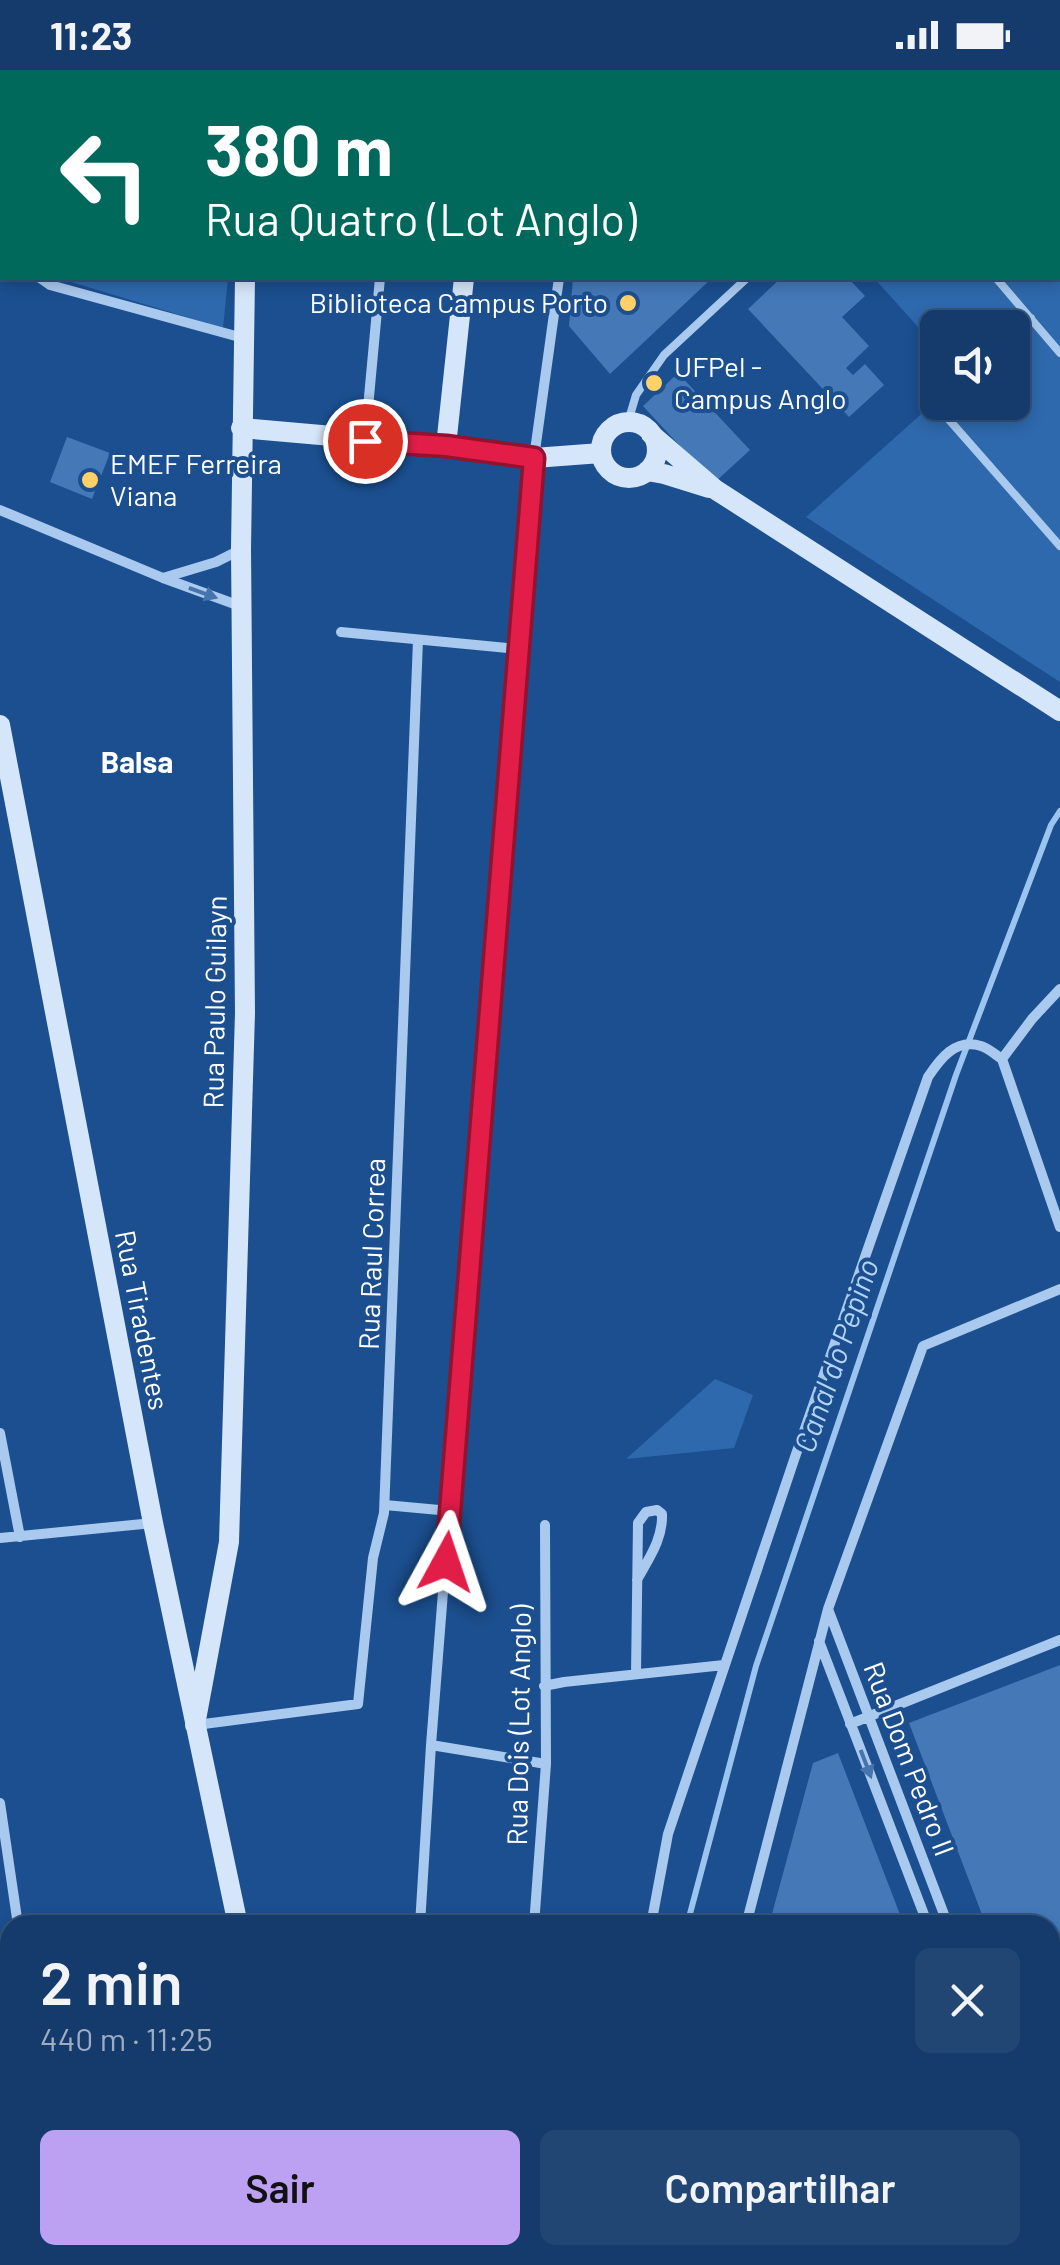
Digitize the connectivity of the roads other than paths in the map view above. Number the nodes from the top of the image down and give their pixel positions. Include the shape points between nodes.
1 (43, 280) edge
2 (245, 280) edge
3 (380, 280) edge
4 (464, 280) edge
5 (559, 280) edge
6 (745, 280) edge
7 (998, 280) edge
8 (1023, 310) edge
9 (1030, 318) edge
10 (243, 338) junction
11 (1060, 354) edge
12 (948, 420) edge
13 (628, 422) junction
14 (241, 428) junction
15 (651, 434) junction
16 (365, 441) junction
17 (446, 446) junction
18 (601, 452) junction
19 (534, 458) junction
20 (647, 472) junction
21 (716, 490) junction
22 (0, 510) edge
23 (1060, 546) edge
24 (241, 549) junction
25 (163, 578) junction
26 (242, 607) junction
27 (341, 632) dead end
28 (418, 640) junction
29 (517, 648) junction
30 (1060, 710) edge
31 (0, 725) edge
32 (1060, 990) edge
33 (1002, 1059) junction
34 (1060, 1227) edge
35 (1060, 1289) edge
36 (0, 1433) edge
37 (385, 1506) junction
38 (450, 1511) junction
39 (153, 1523) junction
40 (545, 1526) dead end
41 (20, 1536) junction
42 (0, 1538) edge
43 (637, 1580) junction
44 (828, 1609) junction
45 (818, 1640) junction
46 (1060, 1640) edge
47 (724, 1666) junction
48 (636, 1674) junction
49 (544, 1686) junction
50 (870, 1716) junction
51 (850, 1724) junction
52 (195, 1725) junction
53 (431, 1745) junction
54 (546, 1764) junction
55 (0, 1802) edge
56 (916, 1840) junction
57 (898, 1846) junction
58 (17, 1915) edge
59 (236, 1915) edge
60 (421, 1915) edge
61 (535, 1915) edge
62 (653, 1915) edge
63 (749, 1915) edge
64 (924, 1915) edge
65 (944, 1915) edge

1 - 10 street
2 - 10 street, Rua Paulo Guilayn
3 - 16 street
4 - 17 street
5 - 19 street
6 - 13 lane via 664,355 636,395
7 - 8 lane
9 - 11 lane
10 - 14 street, Rua Paulo Guilayn
12 - 23 lane
13 - 15 street
13 - 18 street via 611,428
14 - 16 street
14 - 24 street, Rua Paulo Guilayn
15 - 20 street via 657,449
15 - 21 street
16 - 17 street
17 - 19 street
18 - 19 street
18 - 20 street via 615,474
19 - 29 street
20 - 21 street
21 - 30 street
22 - 25 street
24 - 25 street
24 - 26 street, Rua Paulo Guilayn
25 -> 26 street
26 - 52 street, Rua Paulo Guilayn via 244,1014 229,1542
27 - 28 street
28 - 29 street
28 - 37 street, Rua Raul Correa
29 - 38 street
31 - 39 street, Rua Tiradentes
32 - 33 street
33 - 34 street
33 - 47 street via 982,1046 960,1045 928,1077
35 - 44 street via 923,1346
36 - 41 street
37 - 38 street
37 - 52 street, Rua Raul Correa via 372,1558 358,1704
38 - 53 street
39 - 41 street
39 - 52 street, Rua Tiradentes
40 - 49 street, Rua Dois (Lot Anglo)
41 - 42 street
43 - 43 street via 638,1523 657,1510 662,1527
43 - 48 street
44 - 45 street
44 - 50 street, Rua Dom Pedro II
45 - 51 street, Rua Dom Pedro II
45 - 63 street
46 - 50 street
47 - 48 street
47 - 62 street via 668,1834
48 - 49 street
49 - 54 street, Rua Dois (Lot Anglo)
50 - 51 street
50 - 56 street, Rua Dom Pedro II
51 -> 57 street, Rua Dom Pedro II
52 - 59 street, Rua Tiradentes
53 - 54 street
53 - 60 street
54 - 61 street, Rua Dois (Lot Anglo)
55 - 58 street
56 - 57 street
56 - 65 street, Rua Dom Pedro II
57 - 64 street, Rua Dom Pedro II

